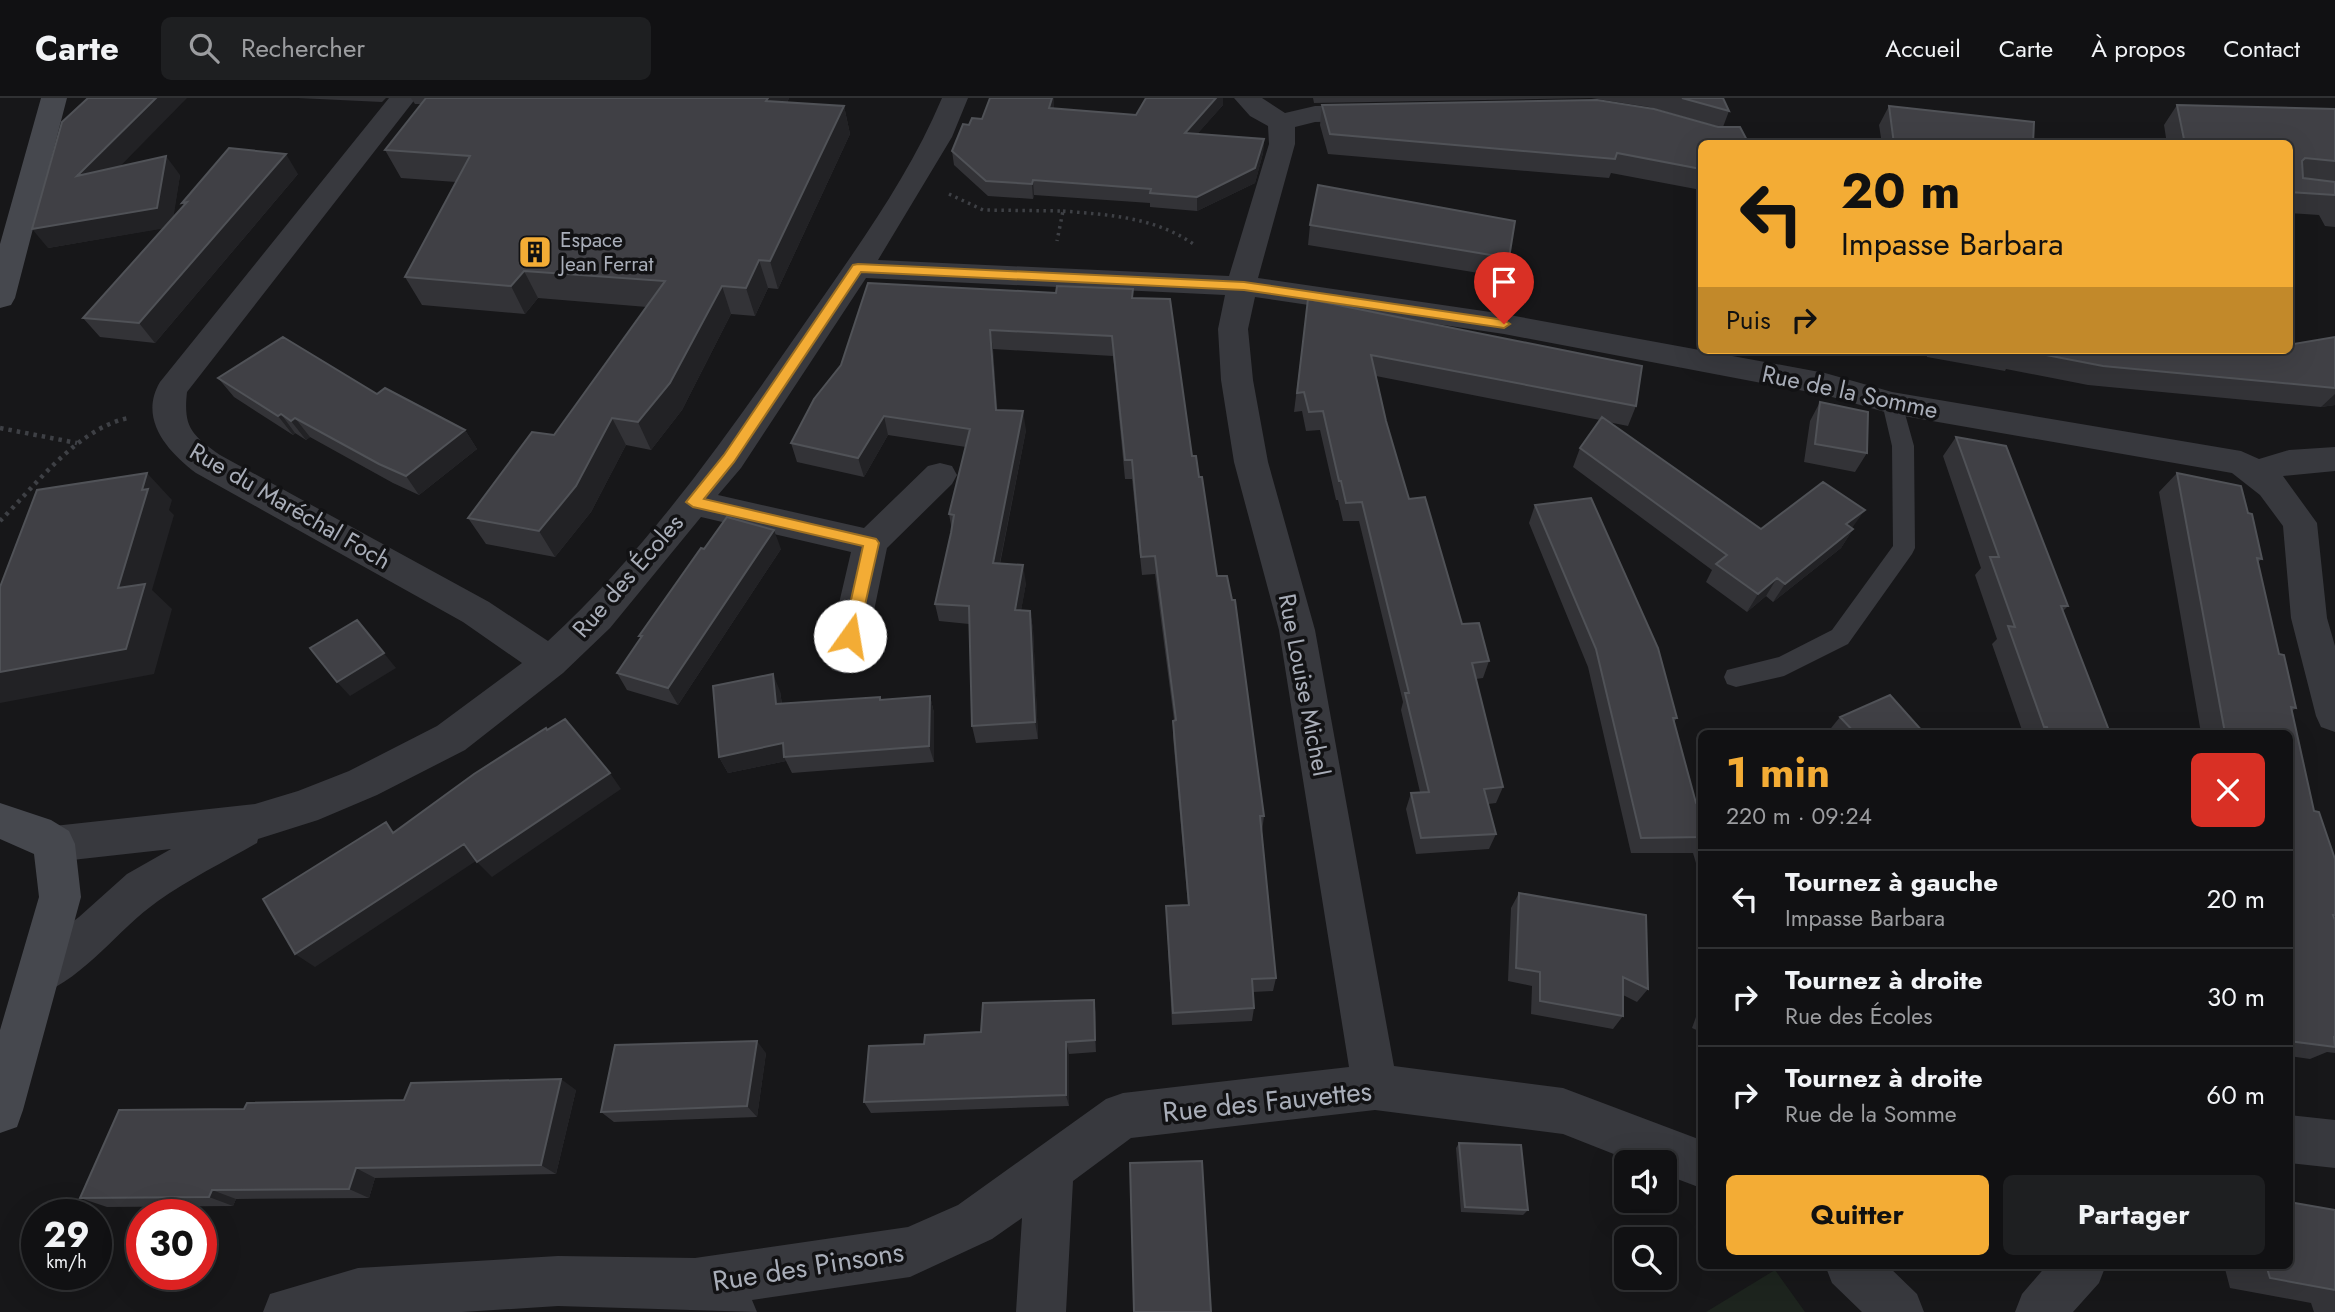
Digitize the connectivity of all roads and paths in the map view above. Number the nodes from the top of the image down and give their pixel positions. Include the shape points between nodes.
1 (54, 98) edge
2 (403, 98) edge
3 (954, 98) edge
4 (1247, 98) edge
5 (1393, 113) edge
6 (1281, 122) junction
7 (913, 177) junction
8 (1063, 211) junction
9 (858, 268) junction
10 (1245, 273) junction
11 (1049, 277) junction
12 (0, 298) edge
13 (1892, 403) junction
14 (168, 411) junction
15 (0, 428) edge
16 (78, 444) junction
17 (2335, 459) edge
18 (2256, 472) junction
19 (940, 475) dead end
20 (693, 502) junction
21 (0, 521) edge
22 (871, 543) junction
23 (845, 659) dead end
24 (550, 662) junction
25 (1736, 677) dead end
26 (2335, 716) edge
27 (0, 821) edge
28 (255, 822) junction
29 (54, 844) junction
30 (39, 974) junction
31 (1375, 1087) junction
32 (0, 1110) edge
33 (2293, 1139) edge
34 (2335, 1144) edge
35 (1698, 1163) edge
36 (1049, 1169) junction
37 (1854, 1269) edge
38 (2078, 1269) edge
39 (713, 1297) edge
40 (288, 1312) edge
41 (1041, 1312) edge
42 (1899, 1312) edge
43 (2040, 1312) edge

1 - 12 main road
2 - 14 street via 171,390
3 - 7 street, Rue des Écoles via 939,137
4 - 6 street
5 - 6 street via 1315,114
6 - 10 street, Rue Louise Michel via 1282,144
7 - 8 path via 984,210
7 - 9 street, Rue des Écoles
8 - 10 path via 1148,219 1181,233 1209,257
8 - 11 path
9 - 11 street, Rue de la Somme
9 - 20 street, Rue des Écoles via 729,459
10 - 11 street, Rue de la Somme
10 - 13 street, Rue de la Somme via 1825,384
10 - 31 street, Rue Louise Michel via 1233,329 1237,380 1251,462 1297,630
13 - 18 street, Rue de la Somme via 2215,458 2241,463
13 - 25 lane via 1903,446 1904,548 1840,637 1784,666
14 - 16 path via 110,422
14 - 24 street, Rue du Maréchal Foch via 171,432 208,464 476,612
15 - 16 path
16 - 21 path
17 - 18 street via 2290,462
18 - 26 street via 2300,523 2309,618
19 - 22 street
20 - 22 street
20 - 24 street, Rue des Écoles via 597,618
22 - 23 street
24 - 28 street, Rue des Écoles via 451,738 363,783
27 - 29 main road via 36,832
28 - 29 street
28 - 30 street via 142,888
29 - 30 main road via 60,897
30 - 32 main road
31 - 35 street, Rue des Fauvettes via 1563,1111
31 - 36 street, Rue des Fauvettes via 1123,1116
33 - 34 street
36 - 39 street, Rue des Pinsons via 975,1222 910,1252
36 - 41 street
37 - 42 street
38 - 43 street
39 - 40 street, Rue des Pinsons via 558,1281 358,1293

